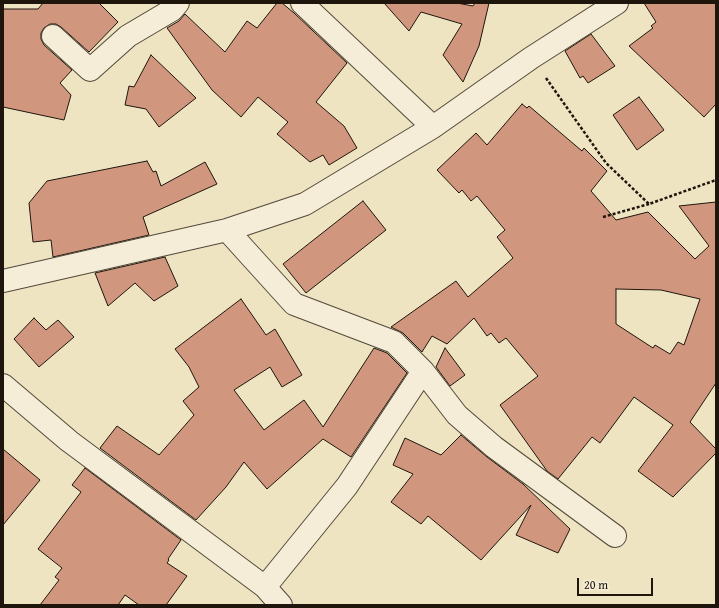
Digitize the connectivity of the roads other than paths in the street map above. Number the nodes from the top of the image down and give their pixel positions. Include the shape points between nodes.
1 (178, 3) edge
2 (302, 3) edge
3 (617, 3) edge
4 (53, 36) dead end
5 (433, 127) junction
6 (227, 230) junction
7 (3, 281) edge
8 (423, 371) junction
9 (3, 385) edge
10 (615, 536) dead end
11 (265, 587) junction
12 (282, 605) edge

1 - 4 street via 172,10 128,36 90,70
2 - 5 street
3 - 5 street via 531,58
5 - 6 street via 305,204
6 - 7 street
6 - 8 street via 294,304 394,342
8 - 10 street via 457,415 494,447
8 - 11 street via 346,486
9 - 11 street via 69,441
11 - 12 street

